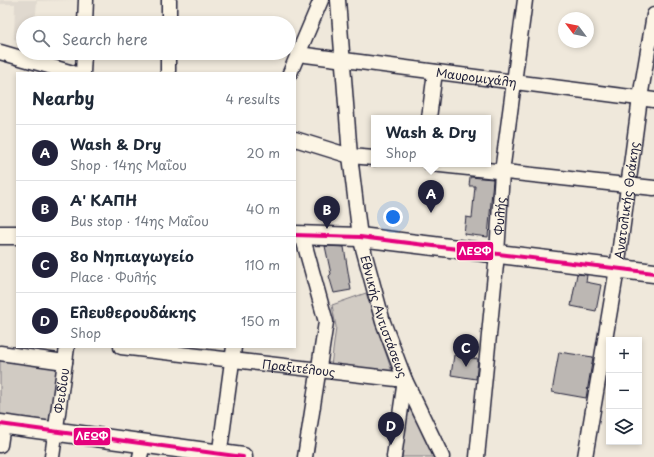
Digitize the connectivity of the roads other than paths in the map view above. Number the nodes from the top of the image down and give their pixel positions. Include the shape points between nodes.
1 (86, 0) edge
2 (169, 0) edge
3 (321, 0) edge
4 (338, 0) edge
5 (525, 0) edge
6 (654, 15) edge
7 (85, 16) edge
8 (169, 16) edge
9 (0, 52) edge
10 (298, 54) junction
11 (16, 57) edge
12 (296, 59) edge
13 (28, 60) edge
14 (84, 60) edge
15 (168, 60) edge
16 (295, 60) edge
17 (343, 60) junction
18 (70, 72) edge
19 (83, 72) edge
20 (168, 72) edge
21 (290, 72) edge
22 (436, 72) junction
23 (514, 81) junction
24 (647, 99) edge
25 (429, 115) edge
26 (296, 139) edge
27 (350, 156) junction
28 (371, 158) edge
29 (458, 167) edge
30 (502, 172) junction
31 (628, 186) junction
32 (654, 188) edge
33 (0, 235) edge
34 (16, 235) edge
35 (298, 235) edge
36 (360, 237) junction
37 (497, 254) junction
38 (617, 269) junction
39 (654, 273) edge
40 (67, 348) edge
41 (137, 348) edge
42 (153, 349) edge
43 (0, 353) edge
44 (233, 353) edge
45 (65, 362) junction
46 (319, 370) junction
47 (405, 380) junction
48 (1, 424) edge
49 (56, 432) junction
50 (0, 445) edge
51 (142, 450) edge
52 (219, 456) edge
53 (52, 457) edge
54 (243, 457) edge
55 (305, 457) edge
56 (394, 457) edge
57 (442, 457) edge
58 (477, 457) edge
59 (585, 457) edge

1 - 7 street
2 - 8 street
3 - 10 street
4 - 17 street, Εθνικής Αντιστάσεως
5 - 23 street, Φυλής
6 - 24 street, Ανατολικής Θράκης
9 - 11 street
10 - 12 street
10 - 17 street, Μαυρομιχάλη
13 - 18 street
14 - 19 street
15 - 20 street
16 - 21 street
17 - 22 street, Μαυρομιχάλη
17 - 27 street, Εθνικής Αντιστάσεως
22 - 23 street, Μαυρομιχάλη
22 - 25 street
23 - 24 street, Μαυρομιχάλη
23 - 30 street, Φυλής
24 - 31 street, Ανατολικής Θράκης
26 - 27 street
27 - 28 street
27 - 36 street, Εθνικής Αντιστάσεως
29 - 30 street
30 - 31 street
30 - 37 street, Φυλής
31 - 32 street
31 - 38 street, Ανατολικής Θράκης
33 - 34 main road
35 - 36 main road
35 - 46 street via 326,322
36 - 37 main road
36 - 47 street, Εθνικής Αντιστάσεως via 383,322
37 - 38 main road
37 - 58 street, Φυλής
38 - 39 main road
38 - 59 street, Ανατολικής Θράκης
40 - 45 street, Φειδίου
41 - 42 street, Πραξιτέλους
42 - 44 street, Πραξιτέλους
43 - 45 street
44 - 46 street, Πραξιτέλους
44 - 52 street
45 - 49 street, Φειδίου
46 - 47 street, Πραξιτέλους
46 - 55 street
47 - 56 street
47 - 57 street, Εθνικής Αντιστάσεως
48 - 49 main road
48 - 50 street
49 - 51 main road
49 - 53 street, Φειδίου
51 - 52 main road
52 - 54 main road

